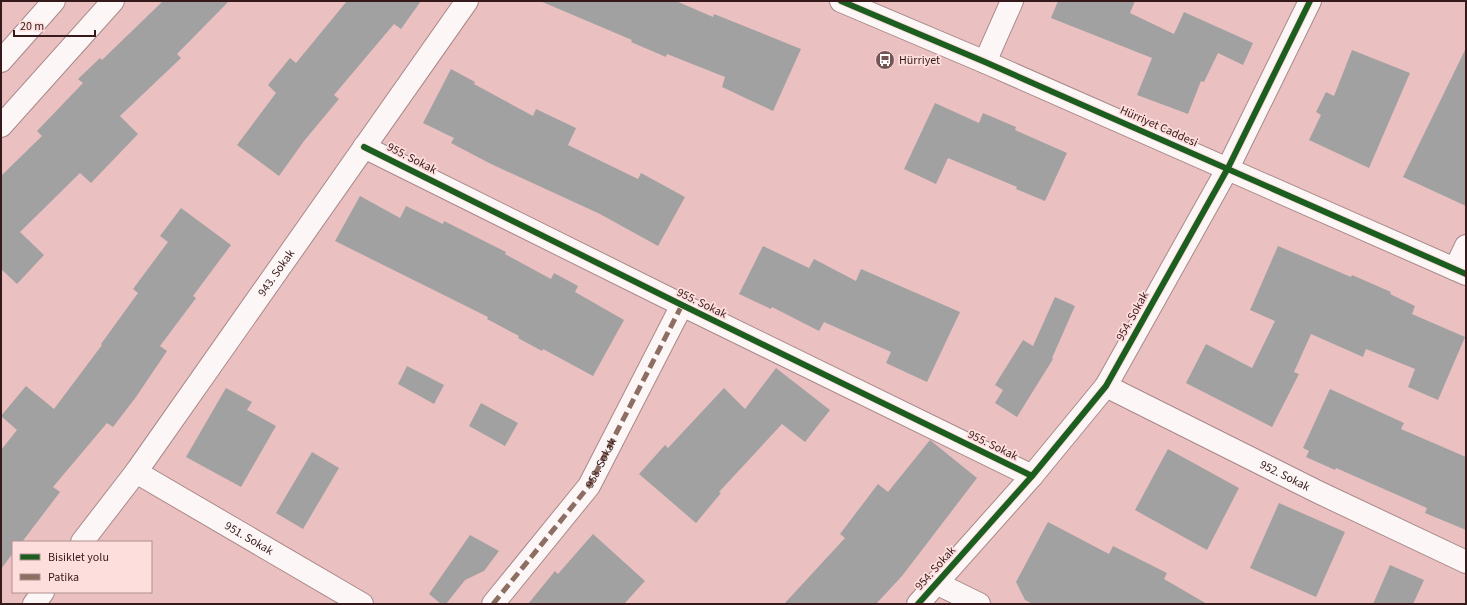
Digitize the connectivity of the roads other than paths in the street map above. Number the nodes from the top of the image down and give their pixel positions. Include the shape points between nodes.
1 (54, 1) edge
2 (113, 1) edge
3 (467, 1) edge
4 (841, 1) edge
5 (1012, 1) edge
6 (1310, 1) edge
7 (1, 61) edge
8 (985, 62) junction
9 (1, 126) edge
10 (364, 146) junction
11 (1228, 168) junction
12 (1466, 246) edge
13 (1461, 272) edge
14 (682, 305) junction
15 (1106, 386) junction
16 (136, 472) junction
17 (1032, 476) junction
18 (83, 541) edge
19 (1466, 562) edge
20 (936, 583) junction
21 (43, 593) edge
22 (34, 604) edge
23 (362, 604) edge
24 (492, 604) edge
25 (918, 604) edge
26 (979, 604) edge

1 - 7 street
2 - 9 street
3 - 10 street, 943. Sokak
4 - 8 street, Hürriyet Caddesi
5 - 8 street
6 - 11 street, 954. Sokak
8 - 11 street, Hürriyet Caddesi
10 - 14 street, 955. Sokak
10 - 16 street, 943. Sokak
11 - 13 street, Hürriyet Caddesi
11 - 15 street, 954. Sokak
12 - 13 street
14 - 17 street, 955. Sokak
14 - 24 street, 958. Sokak via 589,486
15 - 17 street, 954. Sokak
15 - 19 street, 952. Sokak via 1318,492
16 - 18 street, 943. Sokak
16 - 23 street, 951. Sokak
17 - 20 street, 954. Sokak
20 - 25 street, 954. Sokak
20 - 26 street
21 - 22 street

